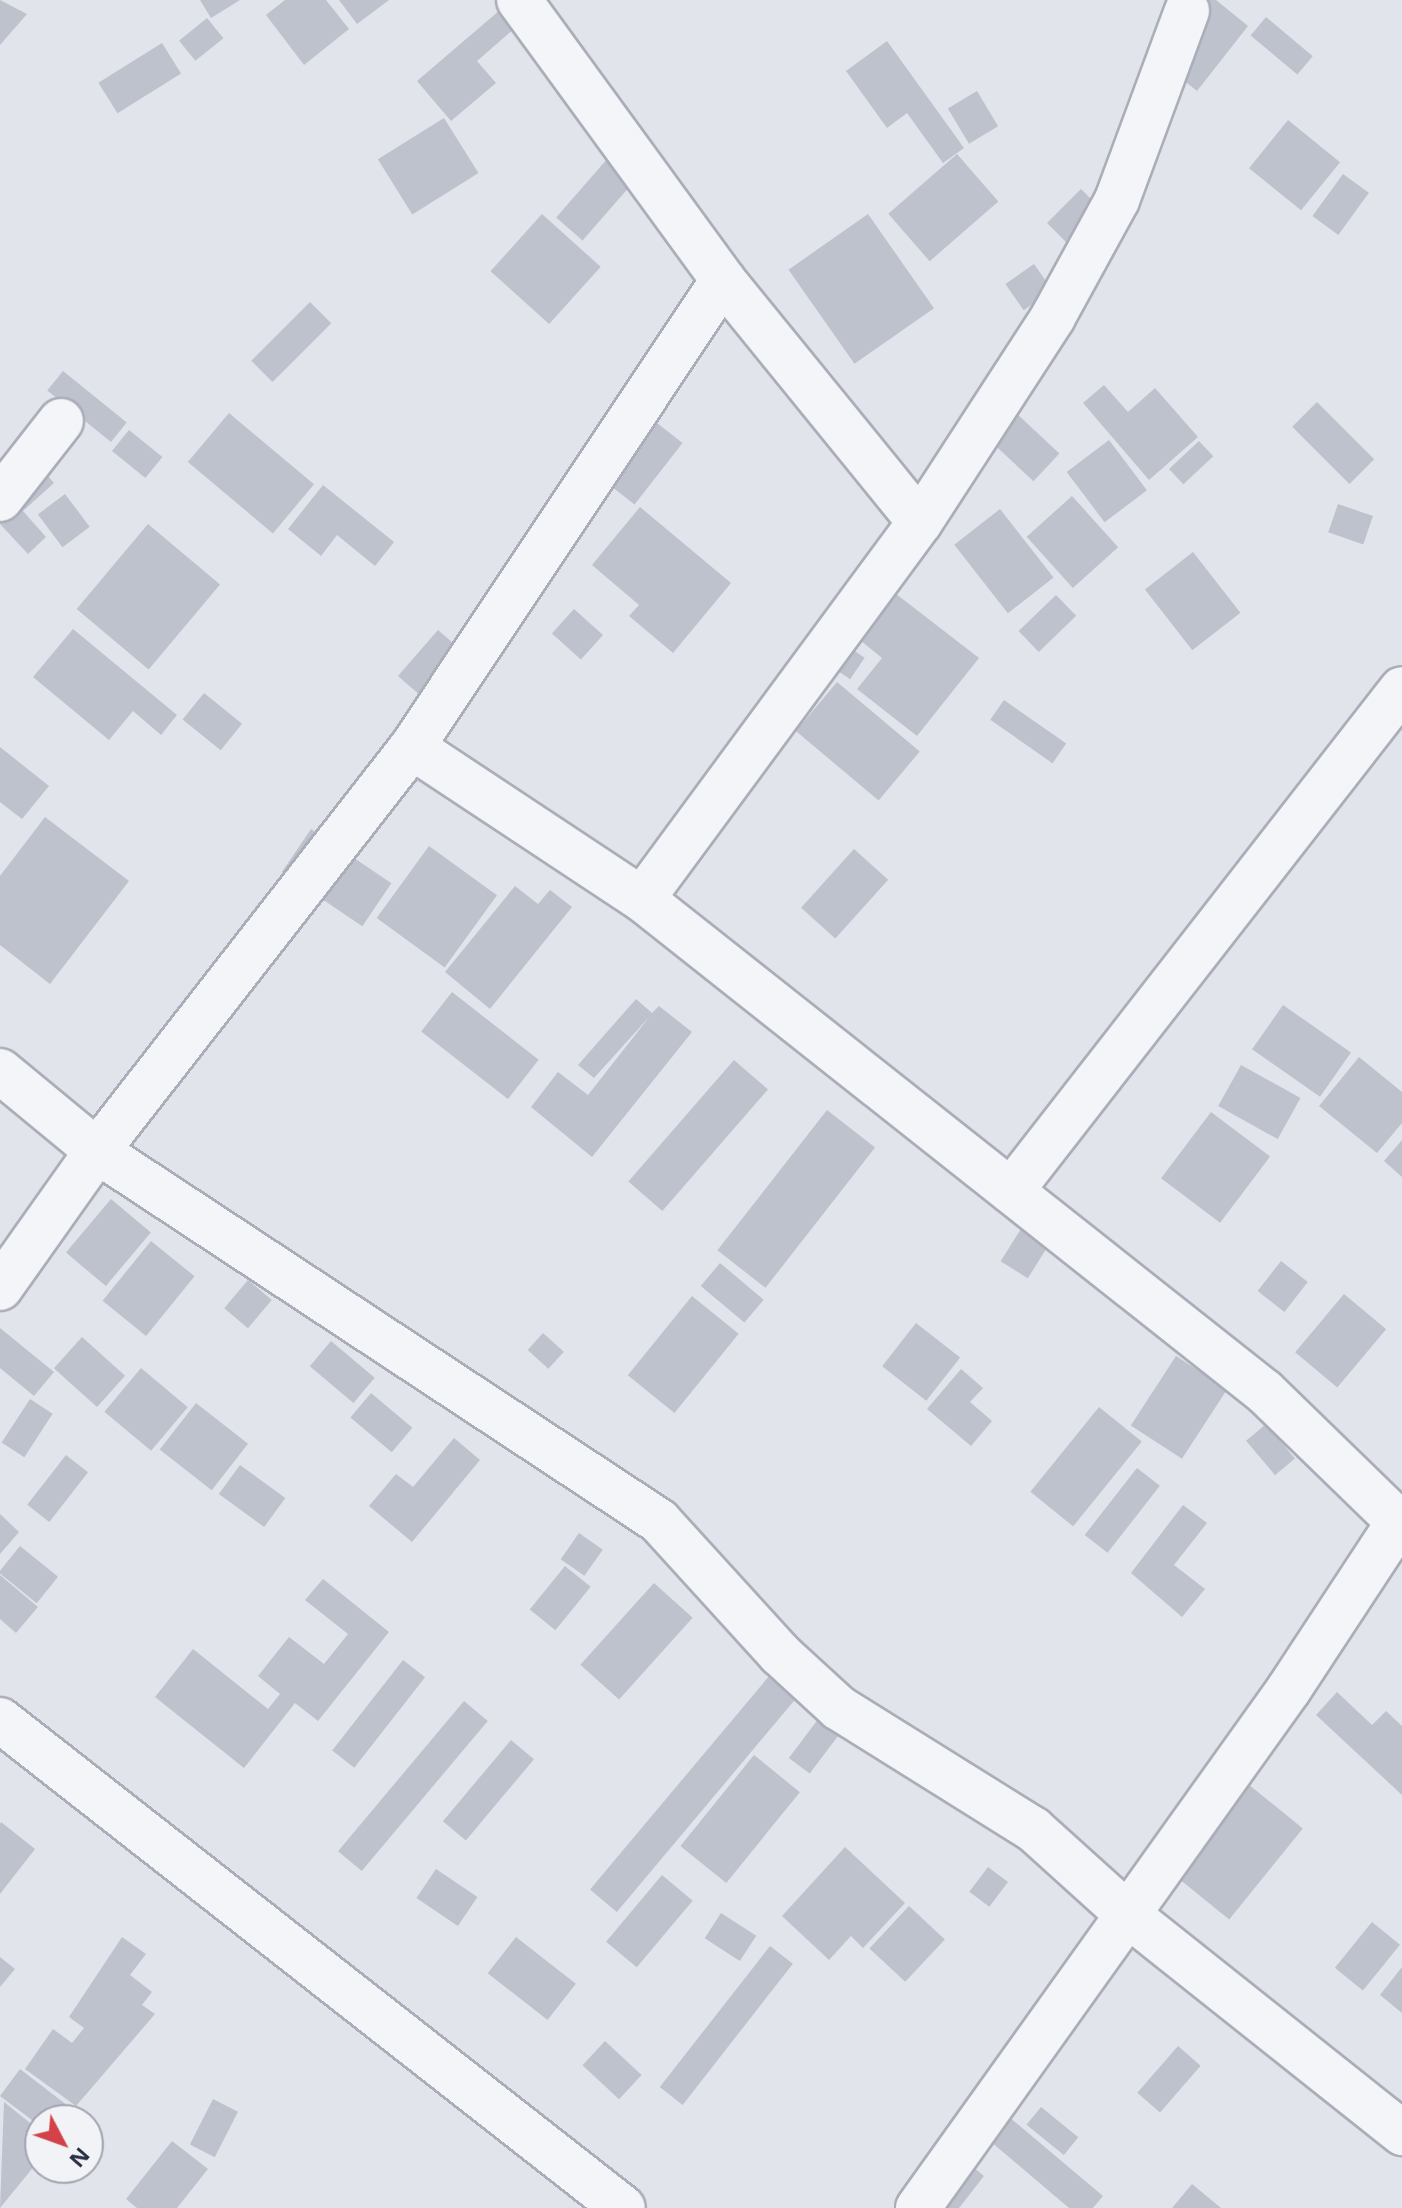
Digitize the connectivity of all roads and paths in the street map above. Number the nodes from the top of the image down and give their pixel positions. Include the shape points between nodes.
1 (519, 0) edge
2 (1188, 4) edge
3 (723, 280) junction
4 (61, 421) dead end
5 (0, 499) edge
6 (920, 522) junction
7 (1402, 689) edge
8 (412, 747) junction
9 (642, 899) junction
10 (0, 1071) edge
11 (97, 1151) junction
12 (1011, 1191) junction
13 (0, 1288) edge
14 (1401, 1521) edge
15 (0, 1720) edge
16 (1127, 1914) junction
17 (1402, 2133) edge
18 (623, 2208) edge
19 (918, 2208) edge

1 - 3 street
2 - 6 street via 1117,200 1053,317
3 - 6 street
3 - 8 street
4 - 5 street
6 - 9 street
7 - 12 street
8 - 9 street
8 - 11 street
9 - 12 street
10 - 11 street
11 - 13 street
11 - 16 street via 659,1521 780,1654 839,1708 1033,1829
12 - 14 street via 1265,1392
14 - 16 street
15 - 18 street
16 - 17 street
16 - 19 street

